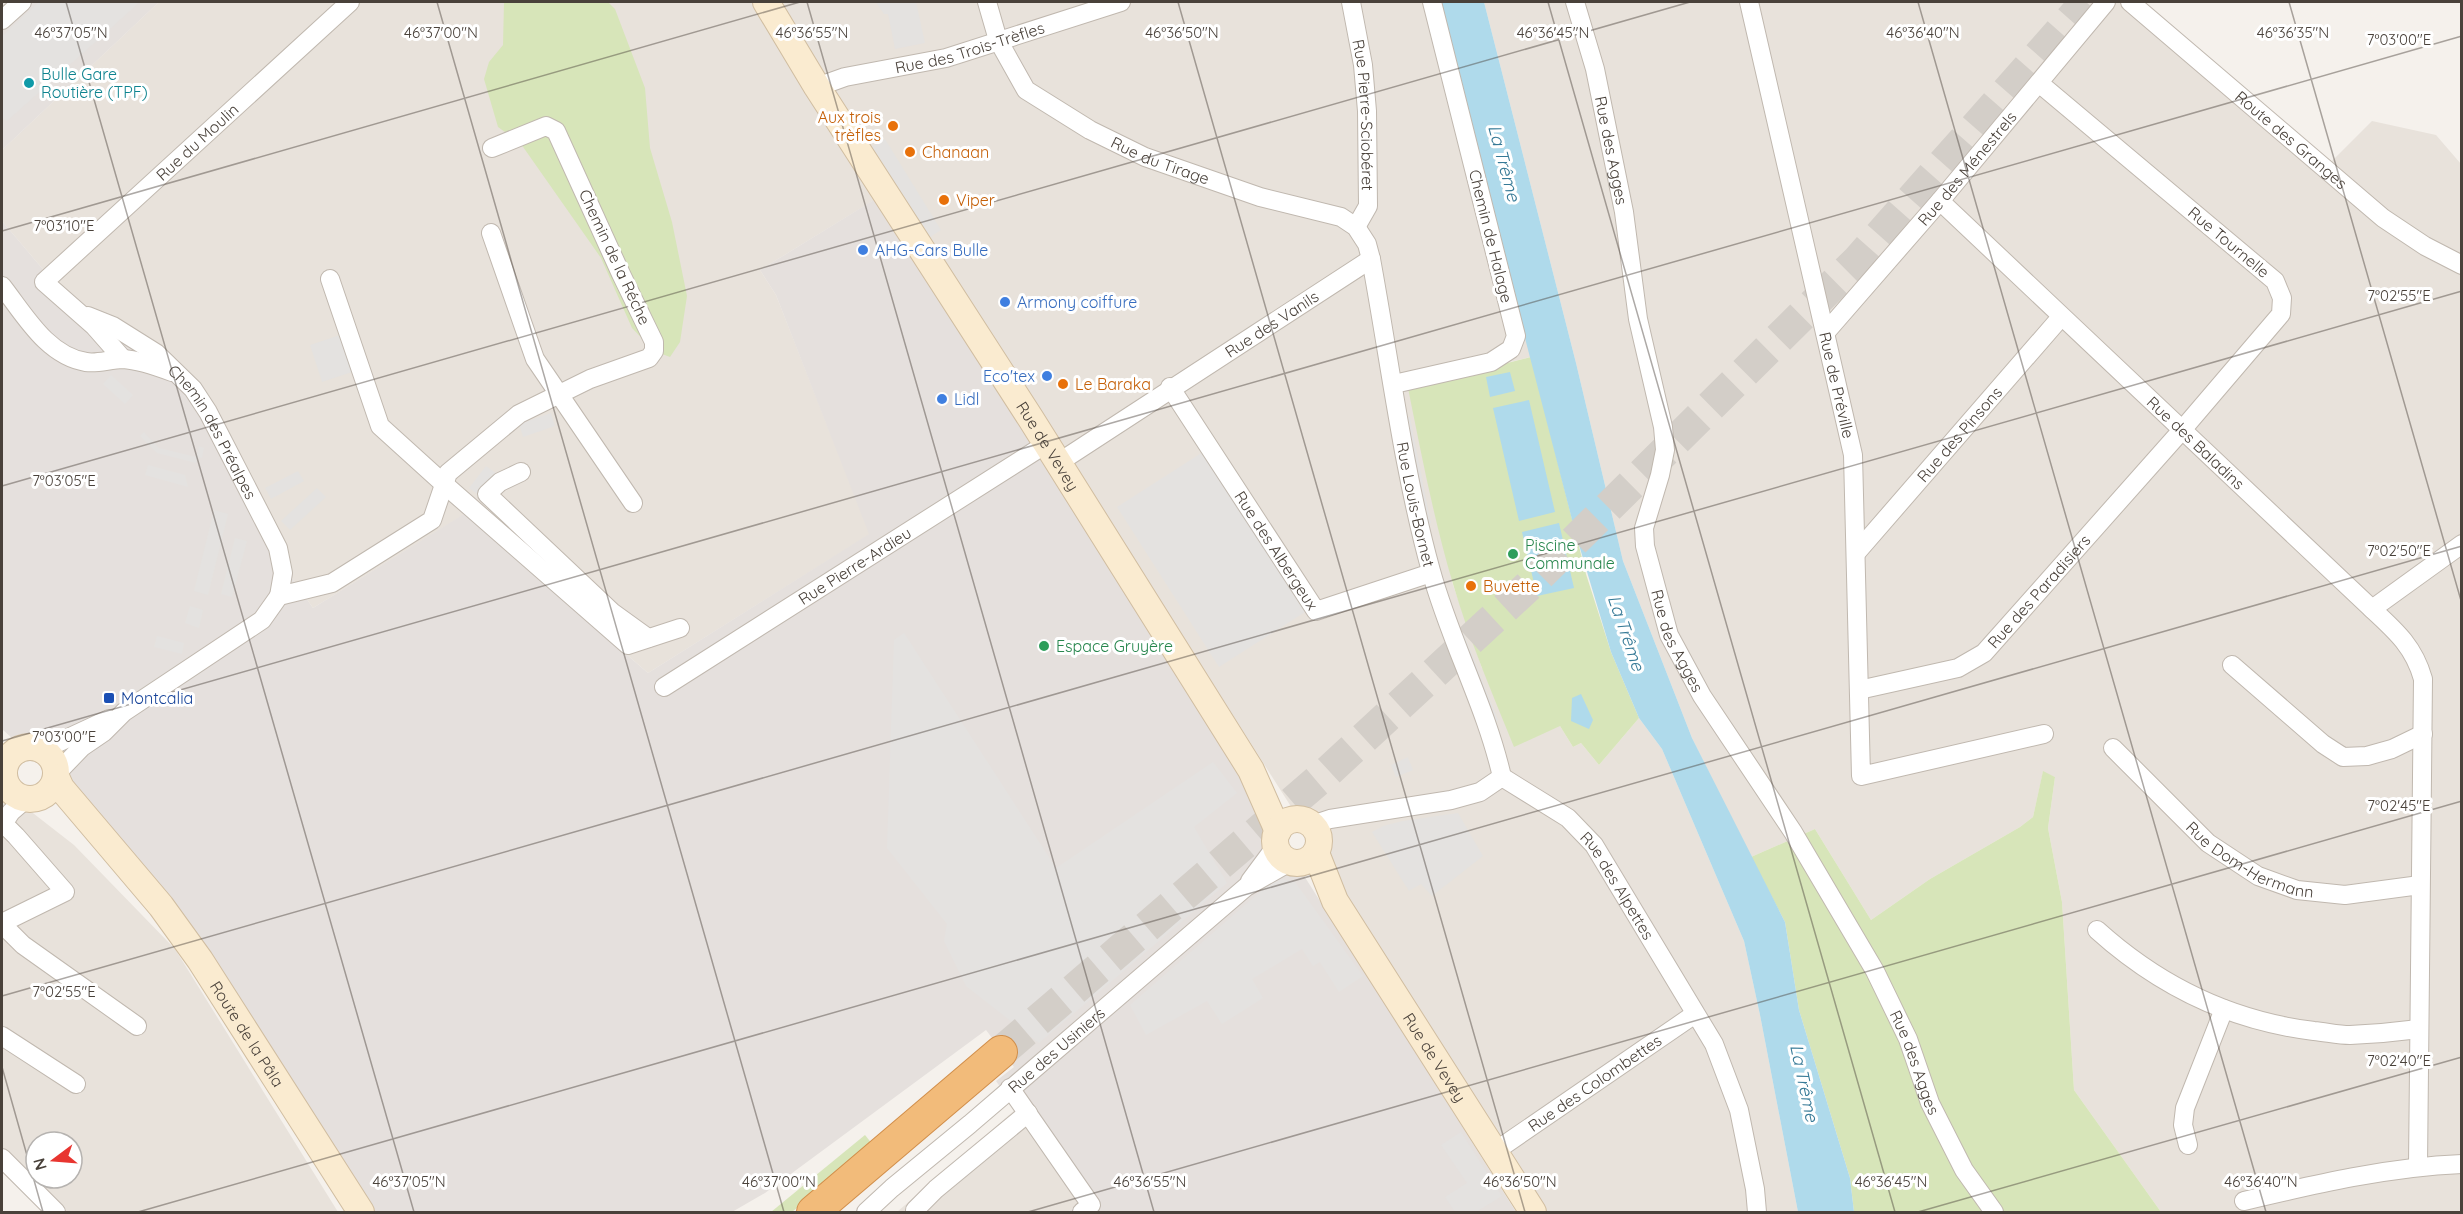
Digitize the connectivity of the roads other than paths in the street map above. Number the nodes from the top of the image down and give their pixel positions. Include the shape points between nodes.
1 (22, 2) edge
2 (350, 2) edge
3 (766, 2) edge
4 (987, 2) edge
5 (1121, 2) edge
6 (1351, 2) edge
7 (1432, 2) edge
8 (1575, 2) edge
9 (1749, 2) edge
10 (2106, 2) edge
11 (2130, 2) edge
12 (2, 20) edge
13 (999, 40) junction
14 (2039, 84) junction
15 (817, 87) junction
16 (492, 148) dead end
17 (1940, 201) junction
18 (1356, 227) junction
19 (491, 233) dead end
20 (1371, 259) junction
21 (2462, 265) edge
22 (330, 279) dead end
23 (44, 282) joint
24 (2, 286) edge
25 (80, 313) junction
26 (2061, 318) junction
27 (1826, 332) junction
28 (123, 359) junction
29 (180, 374) junction
30 (1394, 384) junction
31 (1170, 387) junction
32 (558, 394) junction
33 (2182, 430) junction
34 (1052, 453) junction
35 (520, 472) dead end
36 (444, 484) junction
37 (496, 503) junction
38 (633, 504) dead end
39 (483, 518) junction
40 (2462, 544) edge
41 (1857, 552) junction
42 (1431, 573) junction
43 (279, 596) junction
44 (595, 605) junction
45 (2372, 609) junction
46 (680, 628) dead end
47 (2232, 666) dead end
48 (664, 687) dead end
49 (1859, 690) junction
50 (124, 712) junction
51 (2044, 734) dead end
52 (2422, 734) junction
53 (20, 746) edge
54 (2113, 748) dead end
55 (3, 775) edge
56 (56, 776) junction
57 (1502, 777) junction
58 (30, 799) junction
59 (2, 823) edge
60 (1295, 843) junction
61 (124, 862) junction
62 (2420, 885) junction
63 (2, 924) edge
64 (2097, 930) dead end
65 (2224, 1009) junction
66 (1695, 1014) junction
67 (137, 1026) dead end
68 (2419, 1029) junction
69 (2, 1036) edge
70 (1001, 1052) tunnel mouth
71 (76, 1083) dead end
72 (1010, 1088) junction
73 (1028, 1113) junction
74 (2188, 1145) dead end
75 (1494, 1152) junction
76 (2, 1158) edge
77 (2462, 1164) edge
78 (2418, 1166) junction
79 (2244, 1201) dead end
80 (915, 1210) dead end
81 (56, 1212) edge
82 (361, 1212) edge
83 (813, 1212) edge
84 (866, 1212) edge
85 (1082, 1212) edge
86 (1533, 1212) edge
87 (1757, 1212) edge
88 (1994, 1212) edge

1 - 12 street
2 - 23 street, Rue du Moulin
3 - 15 main road, Rue de Vevey
4 - 13 street, Rue du Tirage
5 - 13 street, Rue des Trois-Trèfles
6 - 18 street, Rue Pierre-Sciobéret via 1363,65 1366,111 1368,206
7 - 30 street, Chemin de Halage via 1516,336 1511,349 1491,363
8 - 88 street, Rue des Agges via 1595,69 1624,212 1638,319 1663,428 1665,450 1644,528 1645,546 1669,635 1702,696 1793,832 1875,971 1908,1039 1930,1103 1964,1170
9 - 27 street, Rue de Préville
10 - 14 street, Rue des Ménestrels
11 - 21 street, Route des Granges via 2383,218
13 - 15 street, Rue des Trois-Trèfles via 946,58 844,77
13 - 18 street, Rue du Tirage via 1026,90 1090,130 1145,157 1260,197 1341,217
14 - 17 street, Rue des Ménestrels
14 - 33 street, Rue Tournelle via 2276,281 2282,298 2281,314
15 - 34 main road, Rue de Vevey
16 - 32 street, Chemin de la Réche via 546,126 556,131 654,342 649,358
17 - 26 street, Rue des Baladins
17 - 27 street, Rue des Ménestrels
18 - 20 street, Rue Louis-Bornet
19 - 32 street via 535,359
20 - 30 street, Rue Louis-Bornet
20 - 31 street, Rue des Vanils
22 - 36 street via 380,426
23 - 25 street, Chemin des Préalpes
24 - 28 street via 48,344 68,358 88,363
25 - 28 street, Chemin des Préalpes
25 - 29 street, Chemin des Préalpes via 113,326 156,353
26 - 33 street, Rue des Baladins
26 - 41 street, Rue des Pinsons
27 - 41 street, Rue de Préville via 1853,455
28 - 29 street
29 - 43 street, Chemin des Préalpes via 208,412 279,548 283,573
30 - 42 street, Rue Louis-Bornet
31 - 34 street, Rue des Vanils
31 - 42 street, Rue des Albergeux via 1316,611
32 - 36 street, Chemin de la Réche via 519,414 448,472
32 - 38 street
33 - 45 street, Rue des Baladins
33 - 49 street, Rue des Paradisiers via 1984,653 1958,668
34 - 48 street, Rue Pierre-Ardieu
34 - 60 main road, Rue de Vevey
35 - 37 street via 487,494
36 - 39 street
36 - 43 street, Chemin de la Réche via 432,520 332,583
37 - 39 street
37 - 44 street
39 - 44 street
40 - 45 street
41 - 49 street, Rue de Préville
42 - 57 street, Rue Louis-Bornet via 1494,744
43 - 50 street via 262,620
44 - 46 street via 628,645
45 - 52 street via 2402,637 2417,659 2423,679
47 - 52 street via 2322,744 2343,757 2392,749
49 - 51 street, Rue de Préville via 1861,776
50 - 53 street via 53,745
50 - 56 street via 82,747
52 - 62 street
53 - 55 main road via 8,758
53 - 56 main road via 52,758
54 - 62 street, Rue Dom-Hermann via 2208,843 2258,876 2297,890 2345,895
55 - 58 main road via 10,790
56 - 58 main road via 47,793
56 - 61 main road, Route de la Pâla via 61,788
57 - 60 street via 1480,792 1451,800 1330,819
57 - 66 street, Rue des Alpettes via 1568,818 1594,845
58 - 59 street
58 - 61 main road, Route de la Pâla via 54,806
59 - 63 street via 65,892
60 - 72 street, Rue des Usiniers
60 - 75 main road, Rue de Vevey
61 - 82 main road, Route de la Pâla via 200,960
62 - 68 street
63 - 67 street via 23,945
64 - 65 street via 2152,974 2190,996
65 - 68 street via 2280,1027 2349,1035
65 - 74 street via 2185,1108 2183,1125
66 - 75 street, Rue des Colombettes
66 - 87 street, Rue des Alpettes via 1714,1044 1739,1110
68 - 78 street
69 - 71 street
70 - 83 highway
72 - 73 street
72 - 84 street, Rue des Usiniers
73 - 80 street
73 - 85 street via 1091,1205
75 - 86 main road, Rue de Vevey
76 - 81 street
77 - 78 street
78 - 79 street

